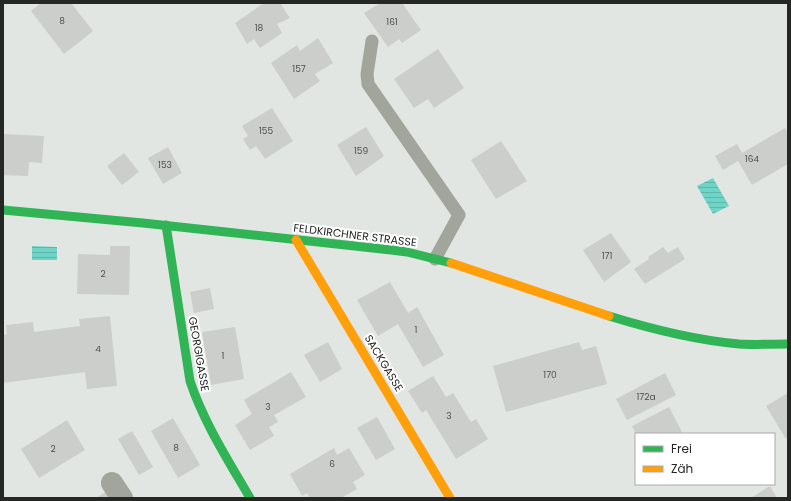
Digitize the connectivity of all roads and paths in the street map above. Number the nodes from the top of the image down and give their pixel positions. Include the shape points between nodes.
1 (372, 42) dead end
2 (3, 210) edge
3 (166, 225) junction
4 (296, 240) junction
5 (435, 259) junction
6 (788, 344) edge
7 (250, 498) edge
8 (450, 498) edge

1 - 5 lane via 368,84 459,216
2 - 3 street, FELDKIRCHNER STRASSE
3 - 4 street, FELDKIRCHNER STRASSE
3 - 7 street, GEORGIGASSE via 195,399
4 - 5 street, FELDKIRCHNER STRASSE via 405,252
4 - 8 street, SACKGASSE
5 - 6 street, FELDKIRCHNER STRASSE via 601,313 695,339 734,344

